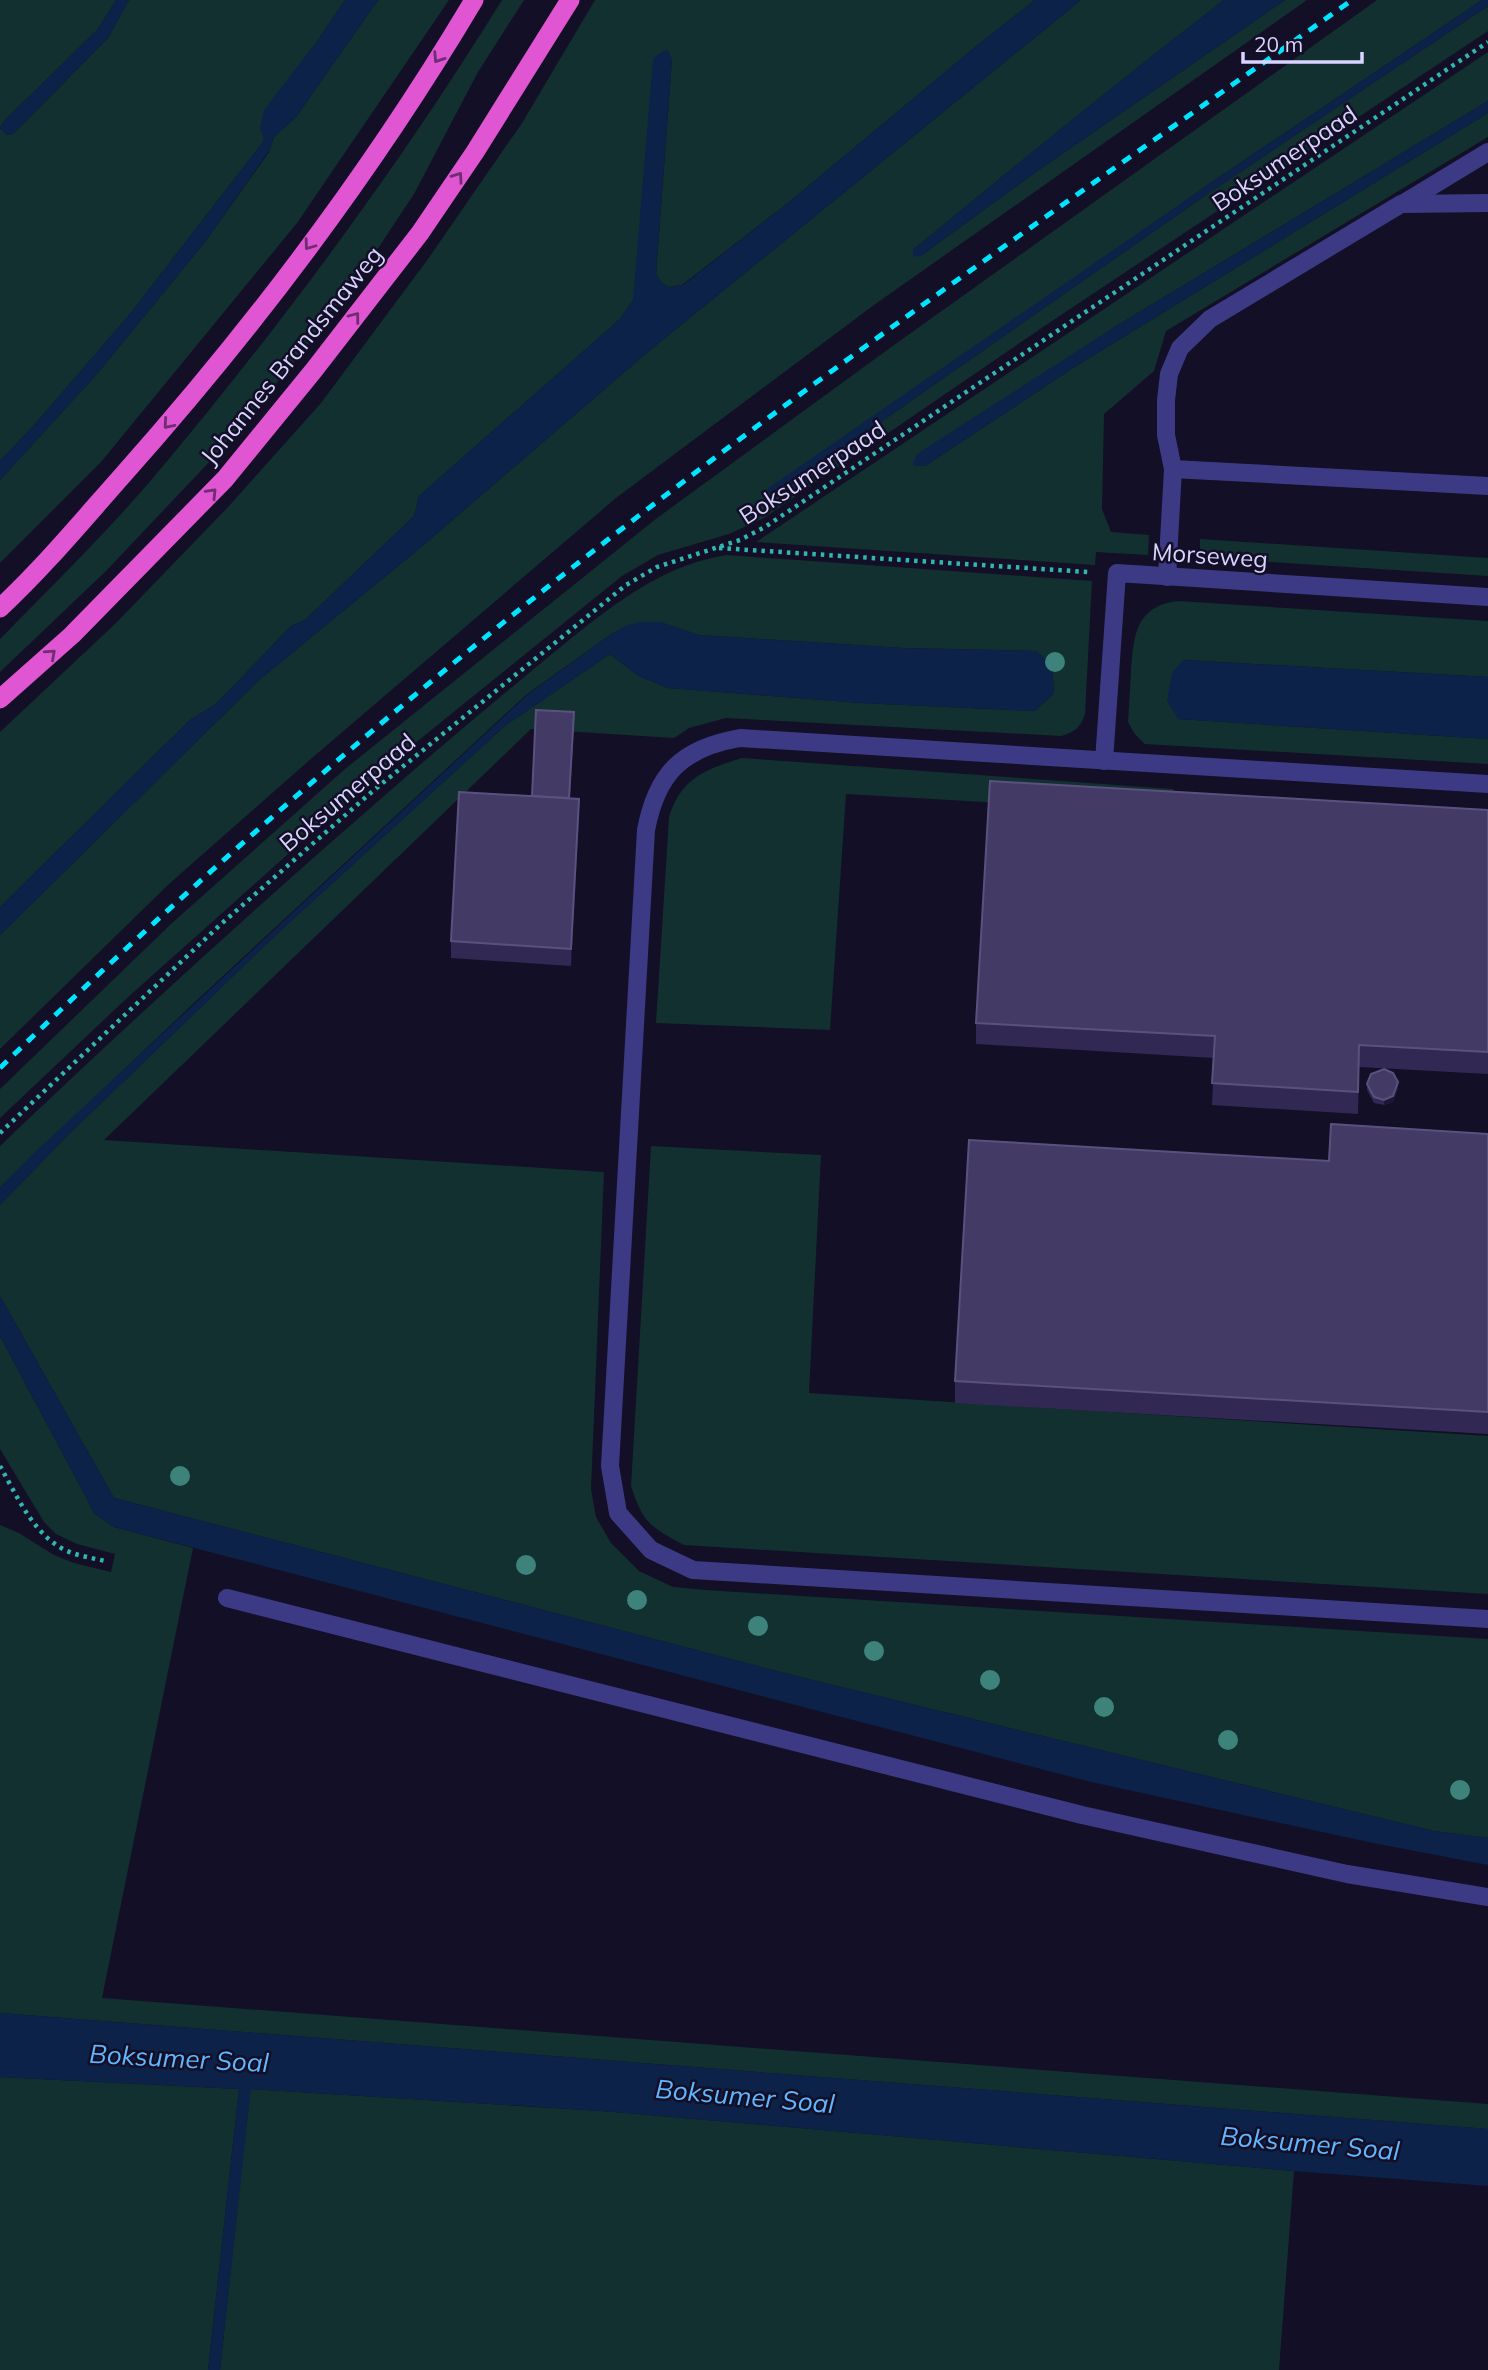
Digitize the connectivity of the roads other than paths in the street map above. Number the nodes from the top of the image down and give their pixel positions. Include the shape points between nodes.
1 (474, 0) edge
2 (570, 0) edge
3 (1488, 152) edge
4 (1488, 203) edge
5 (1401, 204) junction
6 (1173, 469) junction
7 (1488, 486) edge
8 (1167, 577) junction
9 (1488, 597) edge
10 (0, 608) edge
11 (0, 699) edge
12 (1104, 761) junction
13 (1488, 784) edge
14 (227, 1598) dead end
15 (1488, 1619) edge
16 (1488, 1897) edge

1 -> 10 highway, Johannes Brandsmaweg via 377,152 256,317 174,419
11 -> 2 highway, Johannes Brandsmaweg via 72,635 225,479 298,390 419,233 483,141
3 - 5 street
4 - 5 street
5 - 6 street via 1210,319 1180,348 1169,374 1166,400
6 - 7 street
6 - 8 street
8 - 9 street, Morseweg
8 - 12 street, Morseweg via 1117,573
12 - 13 street
12 - 15 street via 740,738 696,750 662,782 646,830 610,1466 618,1513 651,1550 692,1570
14 - 16 street via 1082,1815 1347,1874

